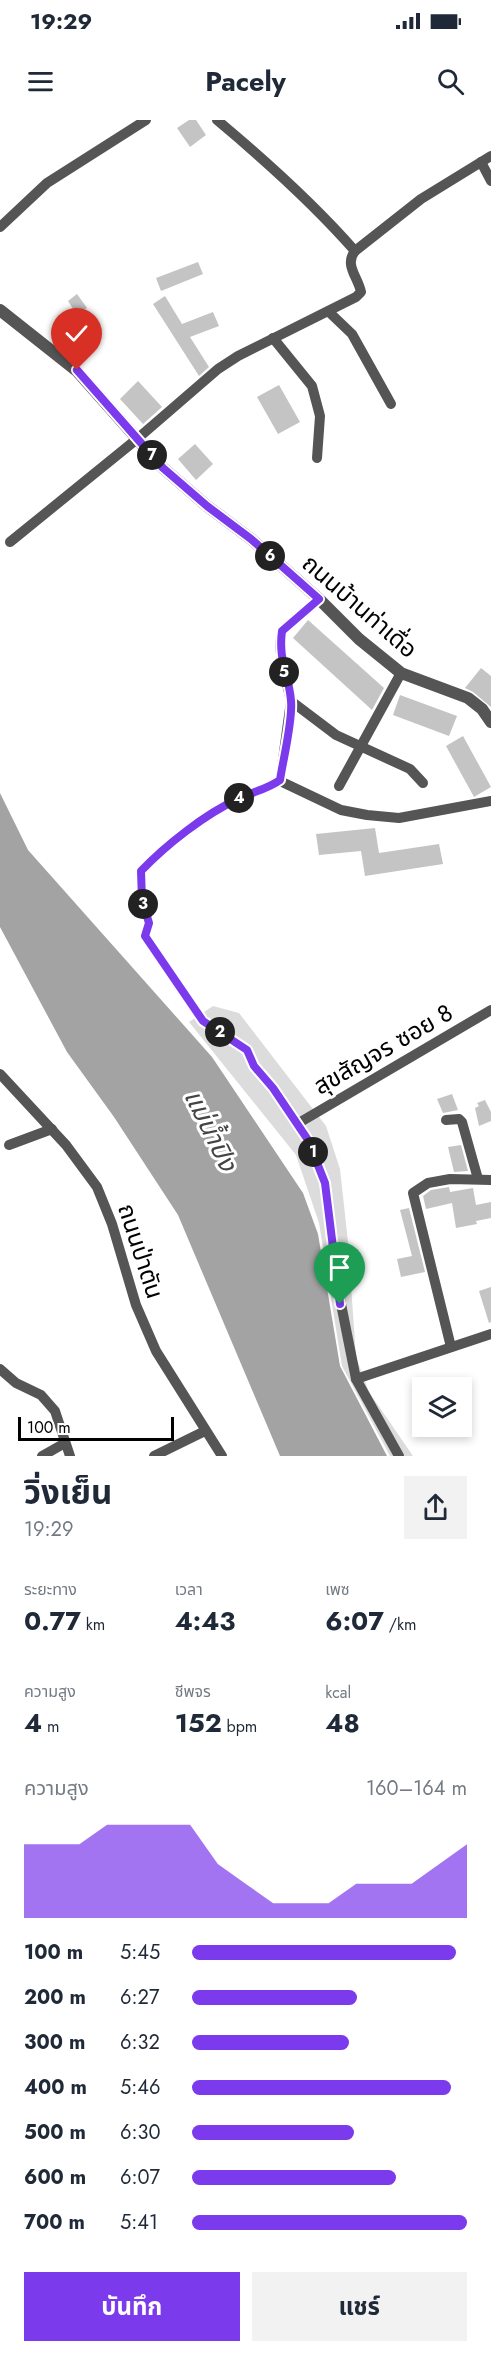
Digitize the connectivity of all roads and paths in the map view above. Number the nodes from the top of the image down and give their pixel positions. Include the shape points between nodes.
1 (146, 120) edge
2 (217, 120) edge
3 (491, 156) edge
4 (481, 162) junction
5 (491, 181) edge
6 (0, 227) edge
7 (355, 251) junction
8 (0, 310) edge
9 (329, 312) junction
10 (273, 338) junction
11 (391, 404) dead end
12 (137, 439) junction
13 (317, 458) dead end
14 (10, 542) dead end
15 (319, 599) junction
16 (401, 673) junction
17 (291, 701) junction
18 (491, 722) edge
19 (359, 746) junction
20 (280, 780) junction
21 (423, 783) dead end
22 (339, 786) dead end
23 (491, 801) edge
24 (491, 1010) edge
25 (0, 1074) edge
26 (446, 1120) dead end
27 (297, 1124) junction
28 (52, 1129) junction
29 (9, 1145) dead end
30 (478, 1179) junction
31 (491, 1180) edge
32 (491, 1334) edge
33 (451, 1347) junction
34 (0, 1369) edge
35 (356, 1379) junction
36 (205, 1431) junction
37 (65, 1443) junction
38 (42, 1456) edge
39 (70, 1456) edge
40 (154, 1456) edge
41 (222, 1456) edge
42 (399, 1456) edge

1 - 6 street via 47,183
2 - 7 street via 261,156
3 - 4 street
4 - 5 street
4 - 7 street via 421,199
7 - 9 street via 349,264 361,292
8 - 12 street, ถนนบ้านท่าเดื่อ via 77,370
9 - 10 street
9 - 11 street via 352,334
10 - 12 street via 218,369
10 - 13 street via 312,386 320,416
12 - 14 street
12 - 15 street, ถนนบ้านท่าเดื่อ via 163,468
15 - 16 street, ถนนบ้านท่าเดื่อ
15 - 17 street via 282,631 282,663
16 - 18 street, ถนนบ้านท่าเดื่อ via 468,698
16 - 19 street
17 - 19 street via 336,735
17 - 20 street
19 - 21 street via 410,769
19 - 22 street
20 - 23 street via 341,810 367,815 399,818
20 - 27 street via 203,820 153,859 141,871 142,900 149,923 145,936 154,951 203,1021 247,1050 254,1066
24 - 27 street, สุขสัญจร ซอย 8
25 - 28 street, ถนนป่าตัน
26 - 30 street via 462,1122
27 - 35 street via 308,1140 325,1183 340,1304
28 - 29 street
28 - 36 street, ถนนป่าตัน via 97,1187 136,1305 152,1341
30 - 31 street
30 - 33 street via 428,1183 413,1193
32 - 33 street
33 - 35 street
34 - 37 street via 15,1383 41,1395 55,1411
35 - 42 street
36 - 40 street
36 - 41 street, ถนนป่าตัน
37 - 38 street
37 - 39 street

